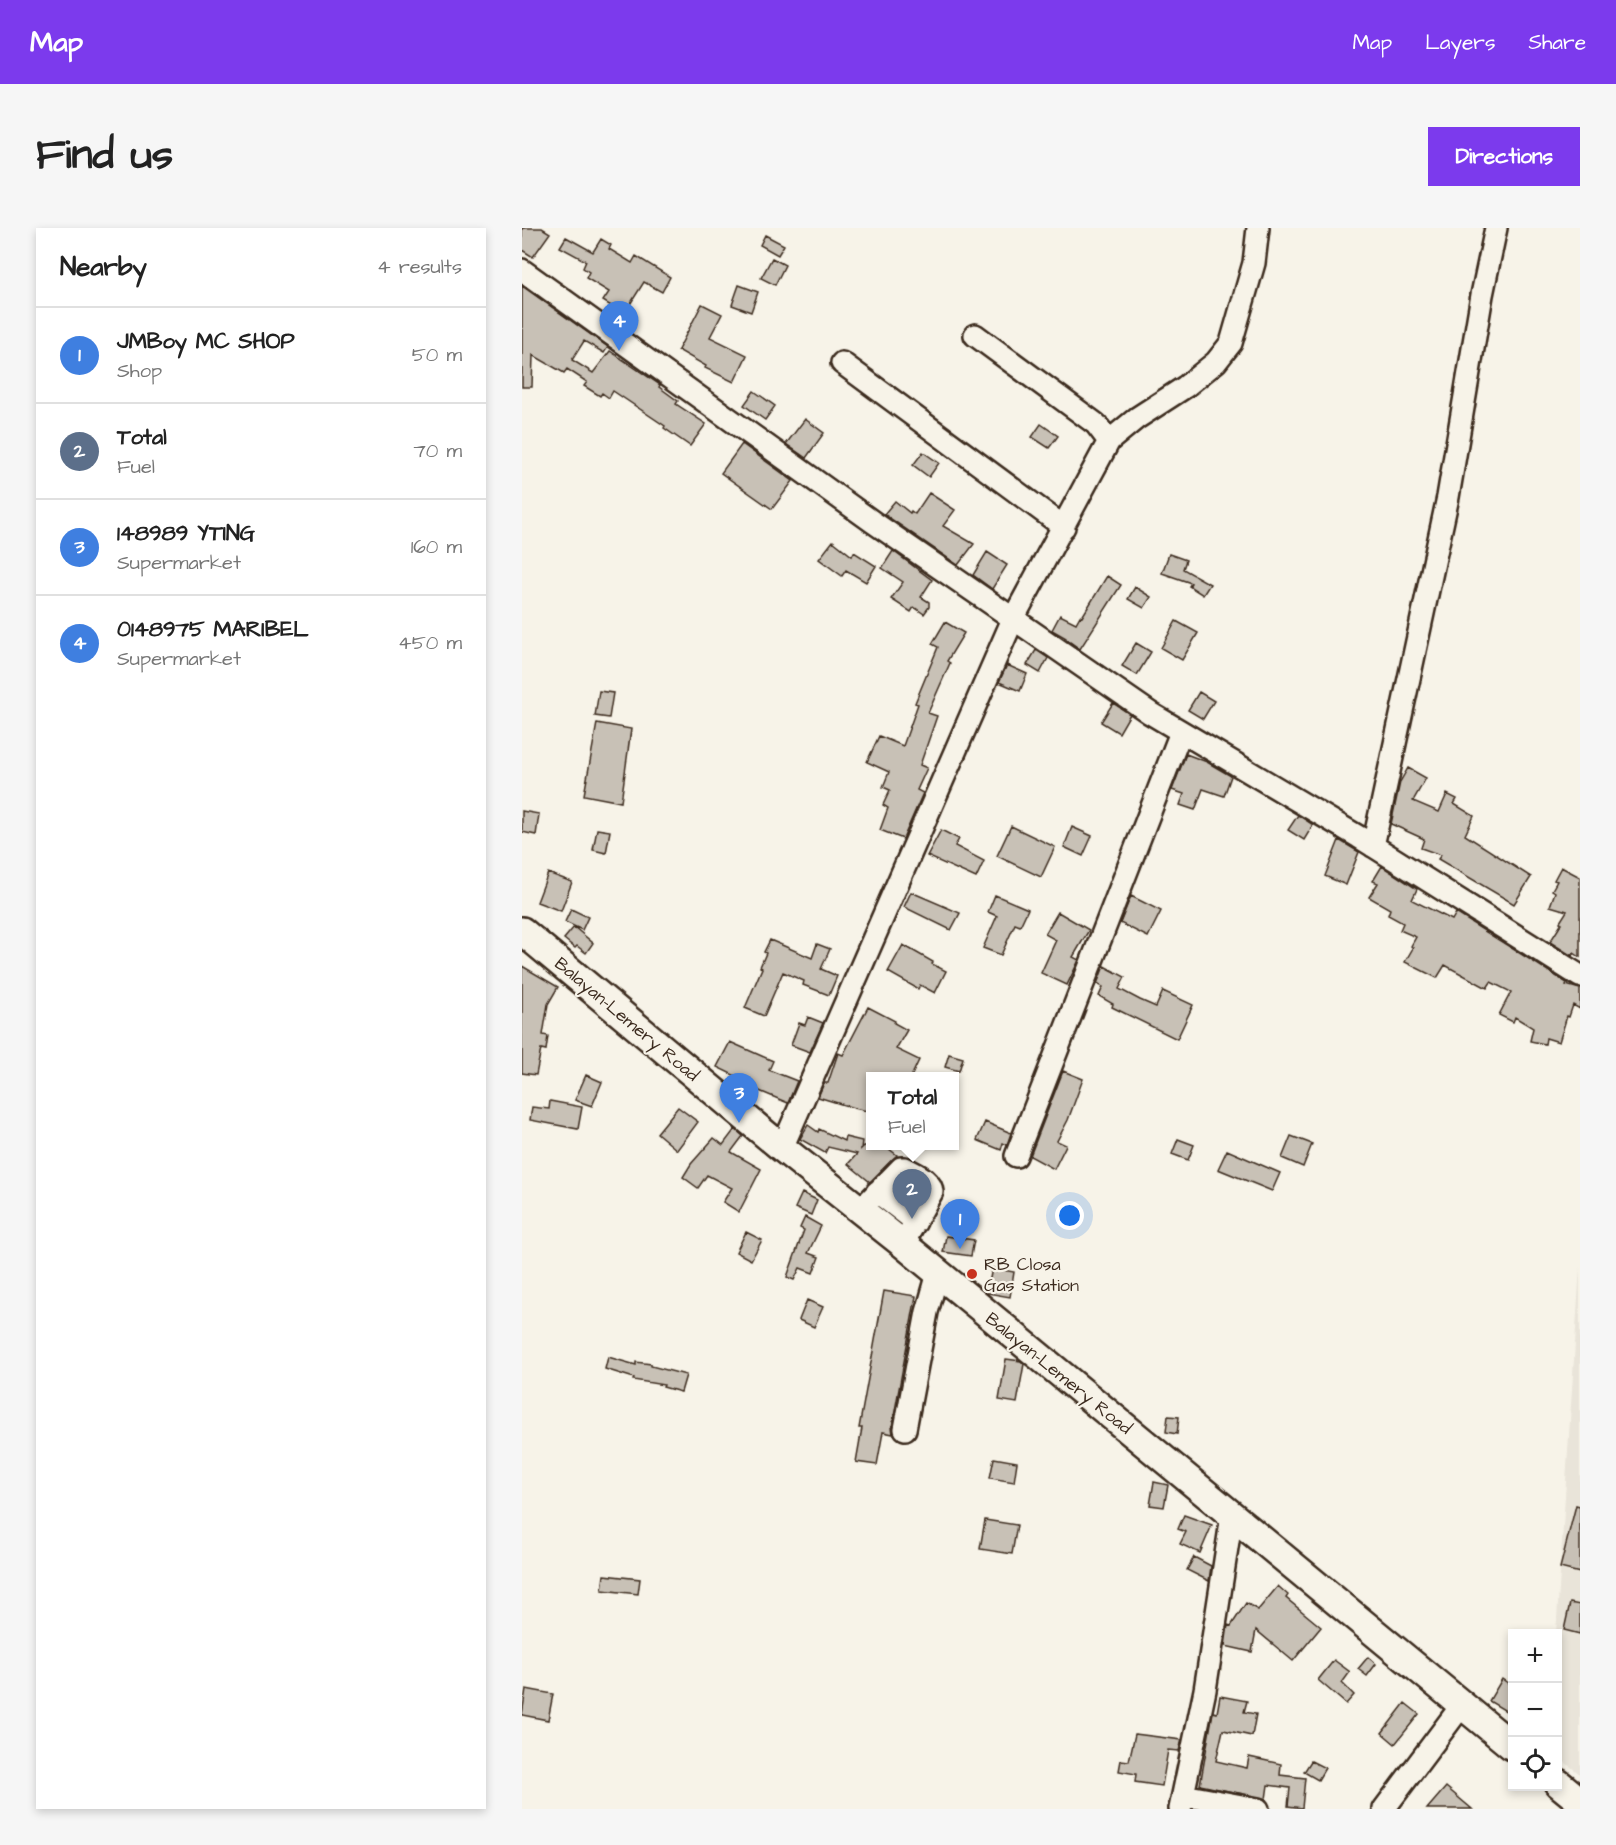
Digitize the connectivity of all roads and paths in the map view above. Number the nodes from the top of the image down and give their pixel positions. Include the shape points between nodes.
1 (1258, 228) edge
2 (1496, 228) edge
3 (522, 270) edge
4 (975, 335) dead end
5 (842, 363) dead end
6 (1109, 441) junction
7 (1064, 527) junction
8 (1013, 619) junction
9 (1181, 732) junction
10 (1373, 846) junction
11 (522, 931) edge
12 (1580, 976) edge
13 (782, 1148) junction
14 (1016, 1156) dead end
15 (869, 1201) junction
16 (909, 1233) junction
17 (938, 1274) junction
18 (905, 1428) dead end
19 (1232, 1515) junction
20 (1462, 1704) junction
21 (1508, 1743) edge
22 (1562, 1787) edge
23 (1580, 1801) edge
24 (1182, 1802) edge
25 (1258, 1809) edge
26 (1384, 1809) edge

1 - 6 street via 1254,263 1231,343 1216,362 1185,387
2 - 10 street via 1448,497
3 - 8 street
4 - 6 street via 1096,424
5 - 7 street
6 - 7 street
7 - 8 street
8 - 9 street
8 - 13 street
9 - 10 street
9 - 14 street
10 - 12 street
11 - 13 main road, Balayan-Lemery Road
13 - 15 main road, Balayan-Lemery Road
15 - 16 main road, Balayan-Lemery Road
15 - 16 street via 905,1167 928,1181 932,1192
16 - 17 main road, Balayan-Lemery Road
17 - 18 street
17 - 19 main road, Balayan-Lemery Road
19 - 20 main road, Balayan-Lemery Road
19 - 24 street via 1205,1690
20 - 21 main road, Balayan-Lemery Road
20 - 26 street
22 - 23 main road
24 - 25 street

